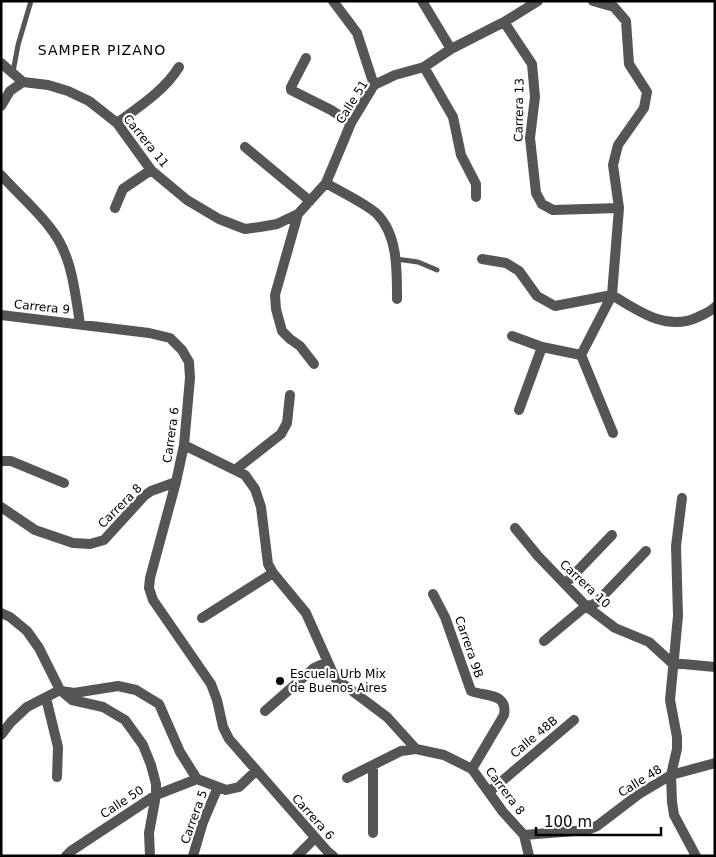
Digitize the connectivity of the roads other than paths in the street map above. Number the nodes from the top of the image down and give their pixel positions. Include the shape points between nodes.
1 (32, 1) edge
2 (334, 1) edge
3 (422, 1) edge
4 (538, 1) edge
5 (593, 1) edge
6 (504, 22) junction
7 (451, 50) junction
8 (306, 58) dead end
9 (1, 63) edge
10 (424, 66) junction
11 (179, 67) dead end
12 (12, 73) junction
13 (23, 82) junction
14 (374, 85) junction
15 (1, 106) edge
16 (117, 123) junction
17 (351, 123) junction
18 (245, 147) dead end
19 (151, 170) junction
20 (1, 175) edge
21 (326, 183) junction
22 (476, 197) dead end
23 (310, 201) junction
24 (115, 208) dead end
25 (619, 208) junction
26 (298, 214) junction
27 (245, 228) joint
28 (396, 258) junction
29 (482, 259) dead end
30 (437, 270) dead end
31 (612, 295) junction
32 (397, 299) dead end
33 (715, 307) edge
34 (1, 315) edge
35 (80, 324) junction
36 (512, 336) dead end
37 (542, 347) junction
38 (581, 355) junction
39 (314, 364) dead end
40 (290, 395) dead end
41 (519, 410) dead end
42 (613, 433) dead end
43 (184, 444) junction
44 (1, 461) edge
45 (236, 470) junction
46 (176, 482) junction
47 (64, 483) dead end
48 (682, 498) dead end
49 (1, 507) edge
50 (515, 528) dead end
51 (612, 535) dead end
52 (646, 551) dead end
53 (273, 573) junction
54 (565, 584) junction
55 (433, 594) dead end
56 (586, 606) junction
57 (1, 613) edge
58 (202, 618) dead end
59 (544, 641) dead end
60 (327, 662) junction
61 (672, 663) junction
62 (715, 667) edge
63 (60, 690) junction
64 (46, 698) junction
65 (265, 711) dead end
66 (574, 720) dead end
67 (1, 735) edge
68 (416, 749) junction
69 (715, 763) edge
70 (374, 765) junction
71 (472, 769) junction
72 (256, 771) junction
73 (671, 775) junction
74 (57, 777) dead end
75 (347, 778) dead end
76 (197, 779) junction
77 (218, 786) junction
78 (489, 792) junction
79 (156, 795) junction
80 (373, 833) dead end
81 (524, 835) junction
82 (315, 838) junction
83 (66, 856) edge
84 (150, 856) edge
85 (193, 856) edge
86 (297, 856) edge
87 (333, 856) edge
88 (529, 856) edge
89 (696, 856) edge

1 - 12 lane
2 - 14 street via 357,33
3 - 7 street
4 - 6 street, Calle 51
5 - 25 street via 614,7 626,21 629,64 647,92 644,108 618,146 613,165
6 - 7 street, Calle 51
6 - 25 street, Carrera 13 via 532,64 534,97 530,138 536,194 542,204 553,210
7 - 10 street, Calle 51
8 - 17 street via 291,90
9 - 12 street
10 - 14 street, Calle 51
10 - 22 street via 454,117 461,155 476,184
11 - 16 street via 159,91
12 - 13 street
13 - 15 street via 10,91
13 - 16 street, Carrera 11 via 68,91 89,101
14 - 17 street, Calle 51
16 - 19 street, Carrera 11
17 - 21 street, Calle 51
18 - 23 street
19 - 24 street via 123,189
19 - 27 street, Carrera 11 via 187,200 219,219
20 - 35 street via 52,229 65,254 73,280
21 - 23 street, Calle 51
21 - 28 street via 376,213 387,227
23 - 26 street, Calle 51
25 - 31 street
26 - 27 street, Calle 51 via 277,224
26 - 39 street via 275,295 276,309 282,331
28 - 30 lane
28 - 32 street
29 - 31 street via 506,263 519,271 537,296 555,306
31 - 33 street via 646,316 678,323 692,320
31 - 38 street
34 - 35 street, Carrera 9
35 - 43 street, Carrera 6 via 170,338 182,350 189,362 190,378
36 - 37 street
37 - 38 street
37 - 41 street
38 - 42 street
40 - 45 street via 287,423 282,434
43 - 45 street
43 - 46 street, Carrera 6
44 - 47 street via 11,461
45 - 53 street via 245,475 255,489 261,507 268,564
46 - 49 street, Carrera 8 via 144,496 104,540 90,544 73,543 35,530
46 - 72 street, Carrera 6 via 150,578 152,600 211,684 229,739
48 - 61 street via 676,546 678,616
50 - 54 street, Carrera 10
51 - 54 street
52 - 56 street via 597,602
53 - 58 street
53 - 60 street via 306,613
54 - 56 street, Carrera 10
55 - 71 street, Carrera 9B via 446,617 471,691 491,694 504,703 504,715
56 - 59 street
56 - 61 street, Carrera 10 via 615,628 649,642
57 - 63 street via 27,631
60 - 65 street via 314,668
60 - 68 street via 335,678 387,717
61 - 62 street
61 - 73 street via 670,700 677,749
63 - 64 street
63 - 76 street via 74,693 118,686 136,690 158,704 180,752
63 - 79 street via 72,700 103,706 125,720 143,745 156,784
64 - 67 street via 27,707
64 - 74 street via 58,747
66 - 78 street, Calle 48B
68 - 70 street via 401,751
68 - 71 street, Carrera 8 via 444,755
69 - 73 street, Calle 48
70 - 75 street
70 - 80 street
71 - 78 street, Carrera 8
72 - 77 street via 239,787 226,790
72 - 82 street, Carrera 6
73 - 81 street, Calle 48 via 639,794 597,826 587,830
73 - 89 street via 674,815
76 - 77 street
76 - 79 street, Calle 50
77 - 85 street, Carrera 5
78 - 81 street, Carrera 8
79 - 83 street, Calle 50
79 - 84 street via 149,833
81 - 88 street, Carrera 8
82 - 86 street
82 - 87 street, Carrera 6

